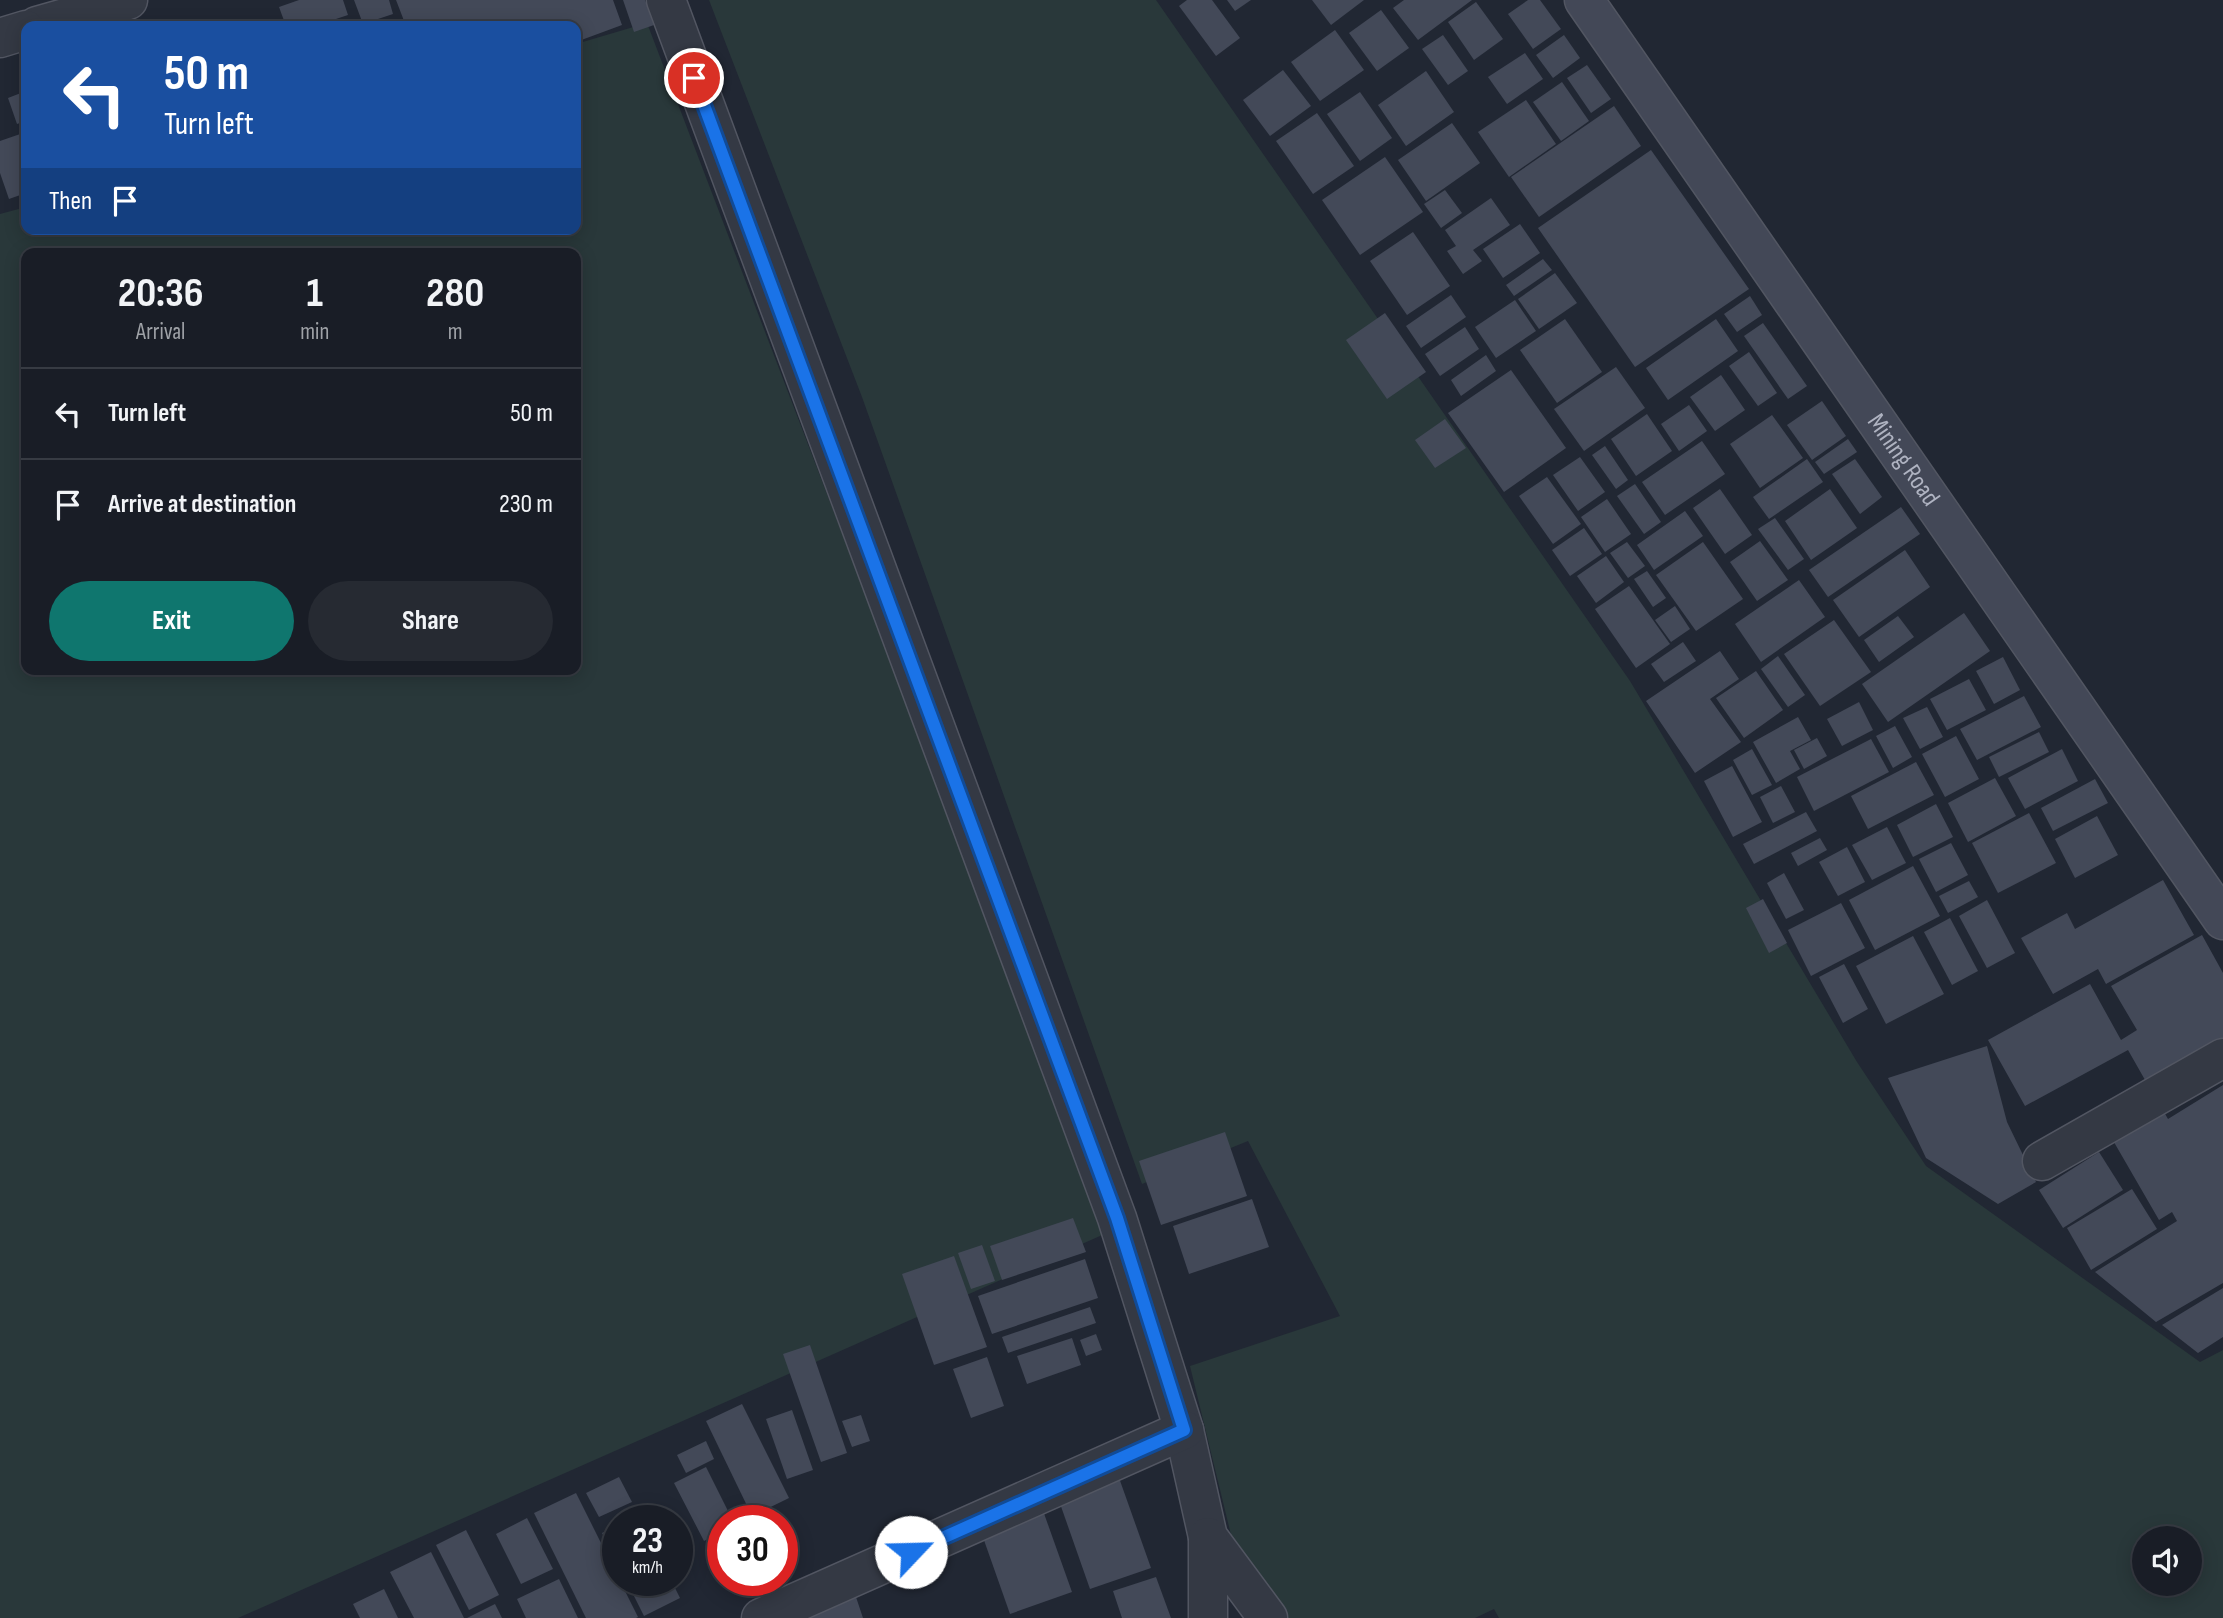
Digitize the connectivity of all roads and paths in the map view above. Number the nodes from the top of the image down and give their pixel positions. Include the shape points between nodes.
1 (128, 0) edge
2 (666, 0) edge
3 (1584, 0) edge
4 (71, 8) edge
5 (46, 21) edge
6 (21, 32) edge
7 (0, 38) edge
8 (2223, 919) edge
9 (2223, 1058) edge
10 (2042, 1161) dead end
11 (1184, 1430) junction
12 (1208, 1537) junction
13 (761, 1618) edge
14 (1208, 1618) edge
15 (1268, 1618) edge

1 - 4 street
2 - 11 street via 1117,1218
3 - 8 street, Mining Road
4 - 5 street
6 - 7 street
9 - 10 street
11 - 12 street
11 - 13 street
12 - 14 street
12 - 15 street

